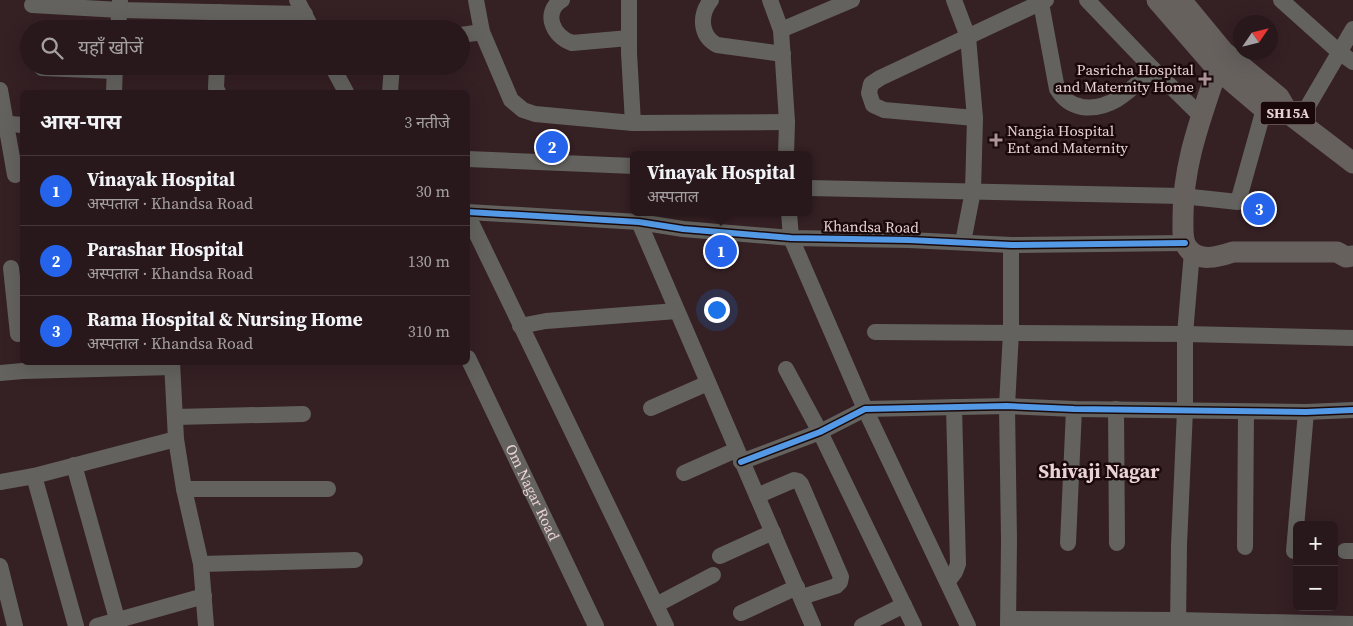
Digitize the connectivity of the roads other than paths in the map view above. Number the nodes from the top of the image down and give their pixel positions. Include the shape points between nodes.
1 (476, 0) edge
2 (562, 0) edge
3 (629, 0) edge
4 (711, 0) edge
5 (770, 0) edge
6 (852, 0) edge
7 (954, 0) edge
8 (1087, 0) edge
9 (1157, 0) edge
10 (1180, 0) edge
11 (1281, 0) edge
12 (1043, 2) edge
13 (120, 5) edge
14 (32, 6) dead end
15 (305, 14) edge
16 (119, 20) edge
17 (213, 20) edge
18 (231, 20) edge
19 (1353, 29) edge
20 (781, 30) junction
21 (482, 32) junction
22 (470, 34) edge
23 (968, 37) junction
24 (629, 38) junction
25 (1339, 52) junction
26 (783, 54) junction
27 (1223, 62) junction
28 (1353, 62) edge
29 (1153, 69) junction
30 (115, 75) edge
31 (217, 75) edge
32 (337, 75) edge
33 (391, 75) edge
34 (0, 90) edge
35 (114, 90) edge
36 (217, 90) edge
37 (345, 90) edge
38 (390, 90) edge
39 (1264, 109) junction
40 (1200, 115) junction
41 (975, 118) junction
42 (1293, 118) junction
43 (787, 122) junction
44 (3, 123) edge
45 (633, 123) junction
46 (20, 125) edge
47 (786, 151) edge
48 (470, 159) edge
49 (1353, 162) edge
50 (630, 166) edge
51 (12, 175) edge
52 (812, 188) edge
53 (973, 191) junction
54 (1188, 197) junction
55 (470, 214) edge
56 (788, 216) edge
57 (470, 218) edge
58 (639, 222) junction
59 (791, 238) junction
60 (963, 242) junction
61 (1011, 245) junction
62 (1188, 248) junction
63 (1348, 251) edge
64 (1233, 252) junction
65 (11, 268) edge
66 (677, 311) junction
67 (520, 326) junction
68 (875, 332) dead end
69 (1011, 332) junction
70 (18, 334) dead end
71 (1185, 334) junction
72 (1353, 338) edge
73 (470, 362) edge
74 (151, 365) edge
75 (172, 365) edge
76 (786, 369) dead end
77 (0, 374) edge
78 (708, 383) junction
79 (1007, 406) junction
80 (954, 407) junction
81 (651, 408) dead end
82 (865, 408) junction
83 (1074, 408) junction
84 (1116, 409) junction
85 (1185, 410) junction
86 (1353, 410) edge
87 (1246, 412) junction
88 (1306, 412) junction
89 (303, 414) dead end
90 (175, 417) junction
91 (820, 432) junction
92 (176, 439) junction
93 (739, 456) junction
94 (74, 465) junction
95 (684, 473) dead end
96 (34, 476) junction
97 (0, 482) edge
98 (184, 489) junction
99 (328, 489) dead end
100 (757, 496) junction
101 (1297, 521) edge
102 (773, 532) junction
103 (1068, 543) dead end
104 (1117, 543) dead end
105 (1245, 547) dead end
106 (720, 556) dead end
107 (356, 560) dead end
108 (201, 564) junction
109 (0, 566) edge
110 (713, 576) dead end
111 (948, 581) junction
112 (799, 592) junction
113 (204, 596) junction
114 (656, 605) junction
115 (904, 605) junction
116 (741, 613) dead end
117 (118, 623) edge
118 (1008, 623) edge
119 (1178, 623) edge
120 (1353, 624) edge
121 (16, 626) edge
122 (76, 626) edge
123 (97, 626) edge
124 (206, 626) edge
125 (596, 626) edge
126 (666, 626) edge
127 (813, 626) edge
128 (862, 626) edge
129 (914, 626) edge
130 (968, 626) edge

1 - 21 street
2 - 24 street via 555,4 551,16 564,41
3 - 24 street
4 - 26 street via 702,24 710,42
5 - 20 street
6 - 20 street
7 - 23 street
8 - 29 street
9 - 27 main road, SH15A
10 - 27 main road, SH15A
11 - 25 street
12 - 23 street
12 - 29 street via 1057,89 1069,103 1090,108 1106,106 1121,98
13 - 14 street
13 - 16 street
13 - 17 street
15 - 18 street
19 - 25 street
20 - 26 street
21 - 22 street
21 - 45 street via 511,100 523,110 535,114
23 - 41 street
23 - 41 street via 880,78 871,84 869,93 873,105 884,110
24 - 45 street
25 - 28 street
25 - 42 street
26 - 43 street
27 - 39 main road, SH15A
27 - 40 main road
27 - 42 main road, SH15A via 1280,97
27 - 54 main road
29 - 40 street
30 - 35 street
31 - 36 street
32 - 37 street
33 - 38 street
34 - 44 street
39 - 42 main road, SH15A
39 - 54 street via 1238,202
40 - 54 main road via 1190,154
41 - 53 street
42 - 49 main road, SH15A
43 - 45 street
43 - 47 street
44 - 46 street
44 - 51 street
48 - 50 street
52 - 53 street
53 - 54 street
53 - 60 street
54 - 62 main road via 1183,238
54 - 64 main road via 1192,234 1205,245
55 - 58 street, Khandsa Road
56 - 59 street
57 - 67 street
58 - 59 street, Khandsa Road
58 - 66 street
59 - 60 street, Khandsa Road
59 - 82 street
60 - 61 street, Khandsa Road
61 - 62 street, Khandsa Road
61 - 69 street
62 - 64 main road via 1210,258
62 - 71 street
63 - 64 main road
65 - 70 street
66 - 67 street via 546,321
66 - 78 street
67 - 114 street
68 - 69 street
69 - 71 street
69 - 79 street
71 - 72 street
71 - 85 street
73 - 125 street, Om Nagar Road
74 - 77 street
75 - 90 street
76 - 91 street
78 - 81 street
78 - 93 street
79 - 80 street
79 - 83 street
79 - 118 street via 1013,541
80 - 82 street
80 - 111 street via 958,564
82 - 91 street
82 - 111 street
83 - 84 street
83 - 103 street
84 - 85 street
84 - 104 street
85 - 87 street
85 - 119 street
86 - 88 street
87 - 88 street
87 - 105 street
88 - 101 street
89 - 90 street
90 - 92 street
91 - 93 street
91 - 115 street
92 - 94 street
92 - 98 street
93 - 95 street
93 - 100 street
94 - 96 street
94 - 117 street
96 - 97 street
96 - 122 street
98 - 99 street
98 - 108 street
100 - 102 street
100 - 112 street via 794,480 801,484 841,577 836,586
102 - 106 street
102 - 112 street
107 - 108 street
108 - 113 street
109 - 121 street
110 - 114 street
111 - 130 street
112 - 116 street
112 - 127 street
113 - 117 street
113 - 124 street
114 - 126 street
115 - 128 street
115 - 129 street
117 - 123 street
118 - 119 street
119 - 120 street

